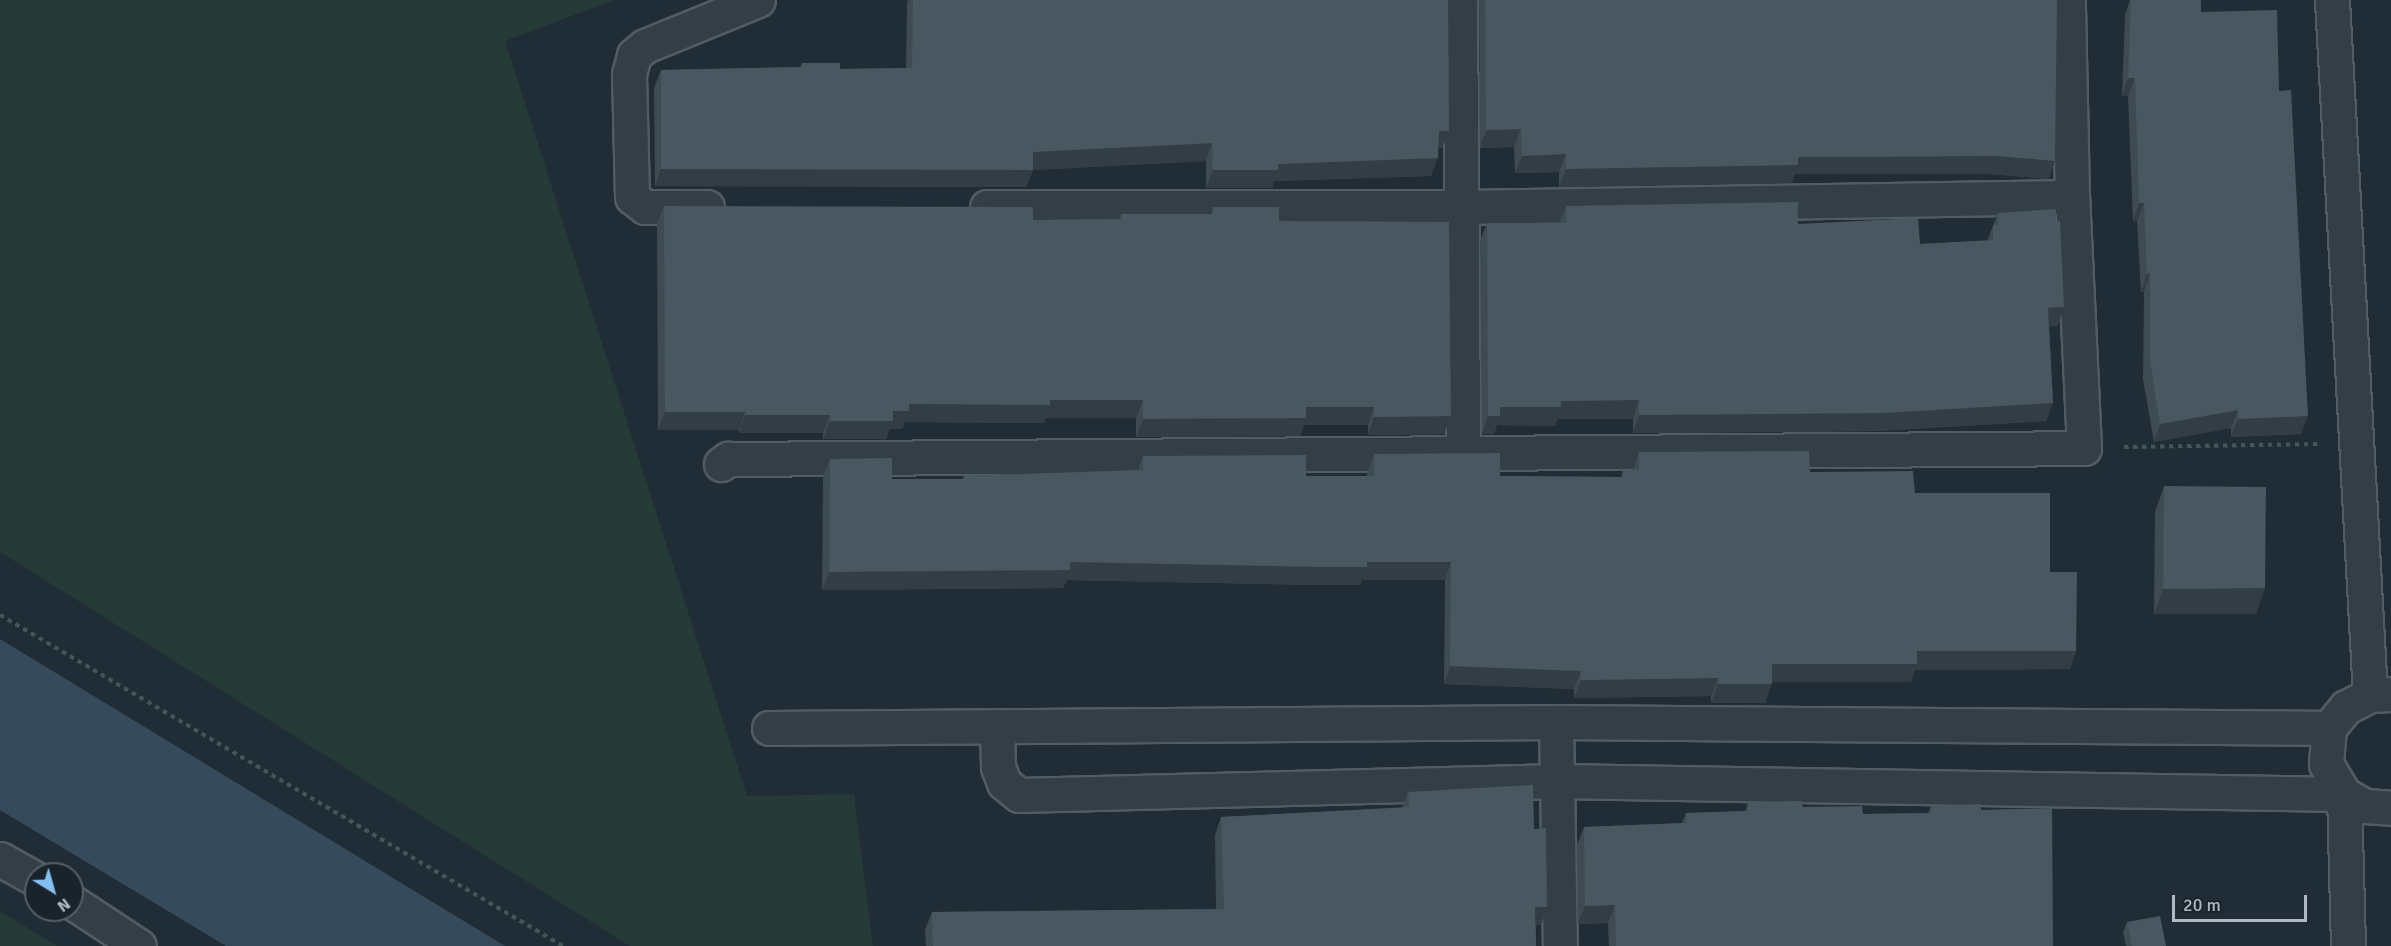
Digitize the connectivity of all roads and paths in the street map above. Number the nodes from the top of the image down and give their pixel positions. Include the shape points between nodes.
1 (758, 0) edge
2 (1460, 0) edge
3 (2068, 0) edge
4 (2332, 0) edge
5 (2072, 197) junction
6 (740, 207) edge
7 (952, 207) edge
8 (1461, 207) junction
9 (2354, 443) junction
10 (2084, 448) junction
11 (1463, 454) junction
12 (721, 464) dead end
13 (0, 615) edge
14 (2381, 695) edge
15 (1556, 722) junction
16 (997, 726) junction
17 (769, 728) dead end
18 (2329, 728) junction
19 (1557, 781) junction
20 (2344, 794) junction
21 (2391, 808) edge
22 (0, 859) edge
23 (24, 872) edge
24 (84, 910) edge
25 (139, 946) edge
26 (563, 946) edge
27 (1560, 946) edge
28 (2348, 946) edge

1 - 6 street via 645,46 634,55 629,74 632,197 636,202 645,207
2 - 8 street
3 - 5 street
4 - 9 street
5 - 8 street
5 - 10 street
7 - 8 street
8 - 11 street
9 - 10 path
9 - 14 street
10 - 11 street
11 - 12 street via 728,459
13 - 26 path
14 - 18 street via 2346,707
15 - 16 street
15 - 18 street
15 - 19 street
16 - 17 street
16 - 19 street via 998,767 1004,783 1019,795
18 - 20 street via 2326,764
19 - 20 street
19 - 27 street
20 - 21 street via 2365,806
20 - 28 street
22 - 23 street
24 - 25 street

